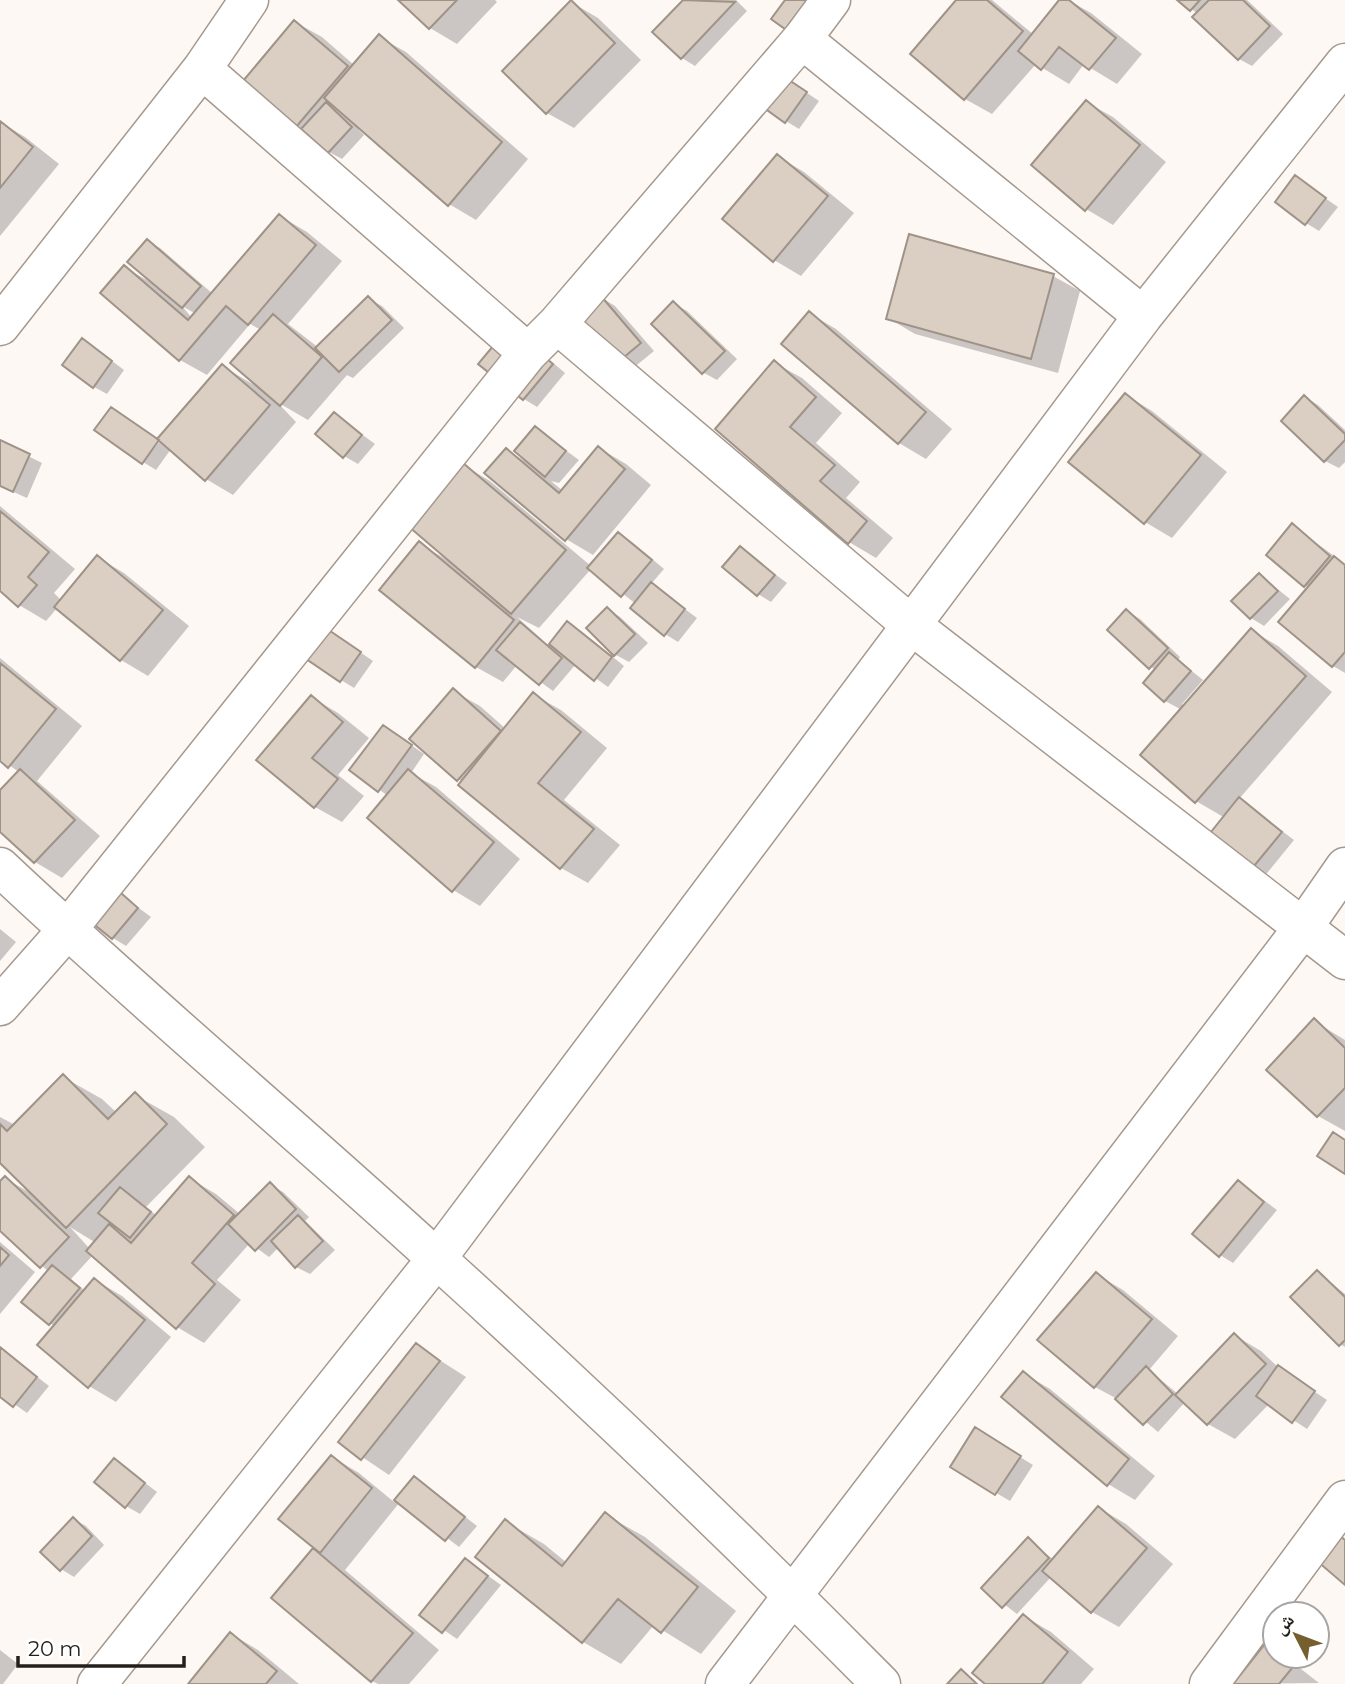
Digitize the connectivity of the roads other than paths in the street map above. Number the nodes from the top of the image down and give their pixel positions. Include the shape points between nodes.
1 (249, 0) edge
2 (831, 0) edge
3 (802, 39) junction
4 (1345, 63) edge
5 (202, 68) junction
6 (1143, 316) junction
7 (557, 324) junction
8 (0, 327) edge
9 (528, 354) junction
10 (910, 624) junction
11 (0, 867) edge
12 (1345, 867) edge
13 (1302, 929) junction
14 (67, 930) junction
15 (1345, 960) edge
16 (0, 1006) edge
17 (437, 1258) junction
18 (1345, 1500) edge
19 (794, 1596) junction
20 (97, 1684) edge
21 (725, 1684) edge
22 (881, 1684) edge
23 (1209, 1684) edge

1 - 5 street
2 - 3 street
3 - 6 street
3 - 7 street
4 - 6 street
5 - 8 street
5 - 9 street
6 - 10 street
7 - 9 street
7 - 10 street
9 - 14 street
10 - 13 street
10 - 17 street
11 - 14 street
12 - 13 street
13 - 15 street
13 - 19 street
14 - 16 street
14 - 17 street
17 - 19 street
17 - 20 street
18 - 23 street
19 - 21 street
19 - 22 street

